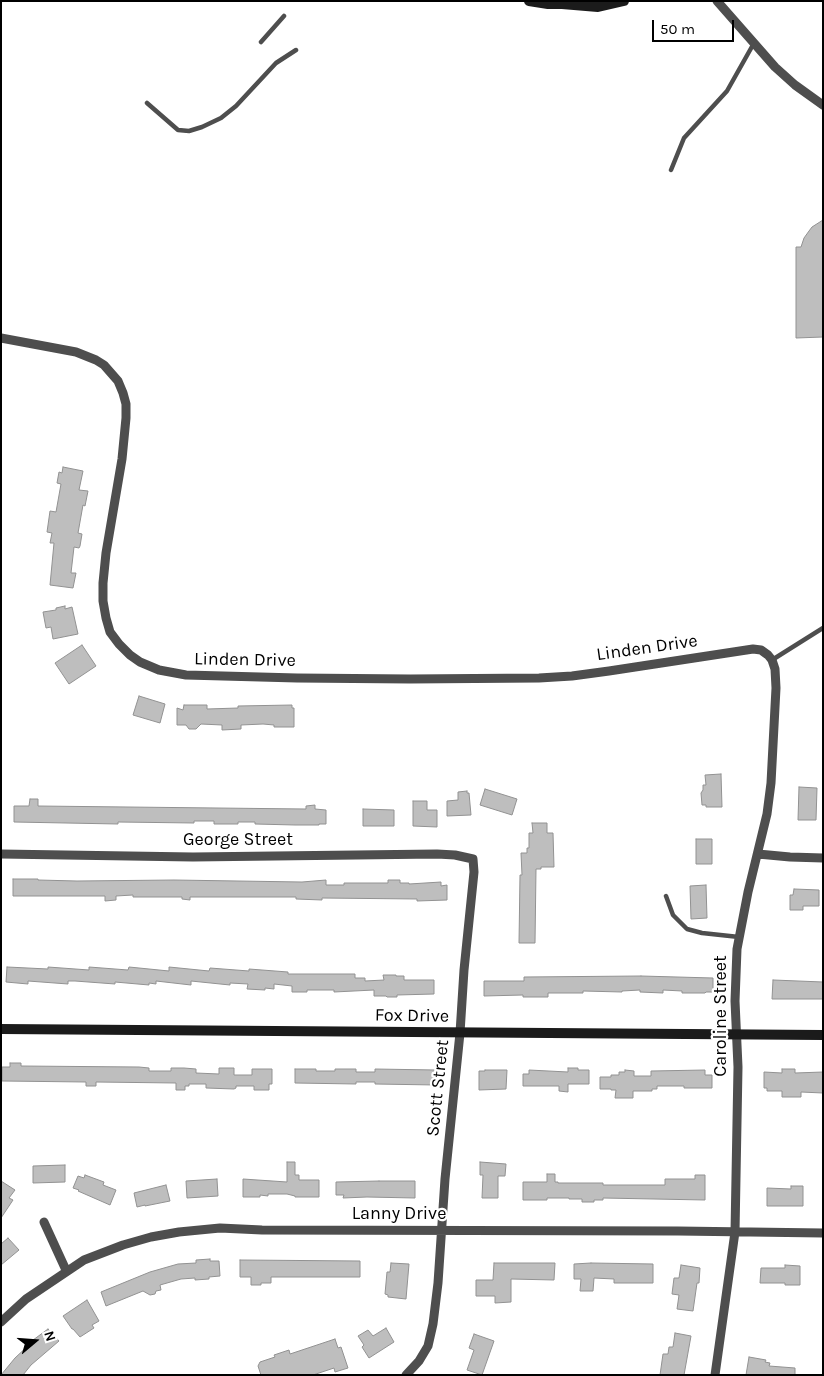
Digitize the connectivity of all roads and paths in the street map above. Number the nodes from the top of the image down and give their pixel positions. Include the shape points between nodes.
1 (529, 1) edge
2 (624, 1) edge
3 (716, 1) edge
4 (566, 3) edge
5 (284, 16) dead end
6 (261, 42) dead end
7 (754, 43) junction
8 (296, 50) dead end
9 (146, 103) dead end
10 (823, 105) edge
11 (671, 170) dead end
12 (1, 338) edge
13 (823, 628) edge
14 (772, 660) junction
15 (1, 854) edge
16 (758, 854) junction
17 (823, 858) edge
18 (473, 859) joint
19 (666, 896) dead end
20 (739, 937) junction
21 (1, 1029) edge
22 (460, 1033) junction
23 (737, 1034) junction
24 (823, 1035) edge
25 (44, 1222) dead end
26 (441, 1230) junction
27 (735, 1232) junction
28 (823, 1233) edge
29 (66, 1270) junction
30 (1, 1322) edge
31 (406, 1375) edge
32 (715, 1375) edge

1 - 4 main road
2 - 4 main road via 598,7
3 - 7 street
5 - 6 lane
7 - 10 street via 795,85
7 - 11 lane via 727,91 684,138
8 - 9 lane via 276,63 221,118 190,132 178,130
12 - 14 street, Linden Drive via 76,352 96,360 118,381 126,404 126,418 105,560 103,601 110,632 140,662 186,675 410,679 572,676 753,649 761,650
13 - 14 lane
14 - 16 street, Caroline Street via 776,688 771,783
15 - 18 street, George Street via 193,857 437,854
16 - 17 street
16 - 20 street, Caroline Street
18 - 22 street, Scott Street
19 - 20 lane via 673,915 686,929
20 - 23 street, Caroline Street via 735,1001
21 - 22 main road, Fox Drive
22 - 23 main road, Fox Drive
22 - 26 street, Scott Street
23 - 24 main road, Fox Drive
23 - 27 street, Caroline Street
25 - 29 street
26 - 27 street, Lanny Drive
26 - 29 street, Lanny Drive via 220,1228 179,1232 123,1245
26 - 31 street, Scott Street via 438,1283 428,1346
27 - 28 street, Lanny Drive
27 - 32 street, Caroline Street
29 - 30 street, Lanny Drive via 26,1298

